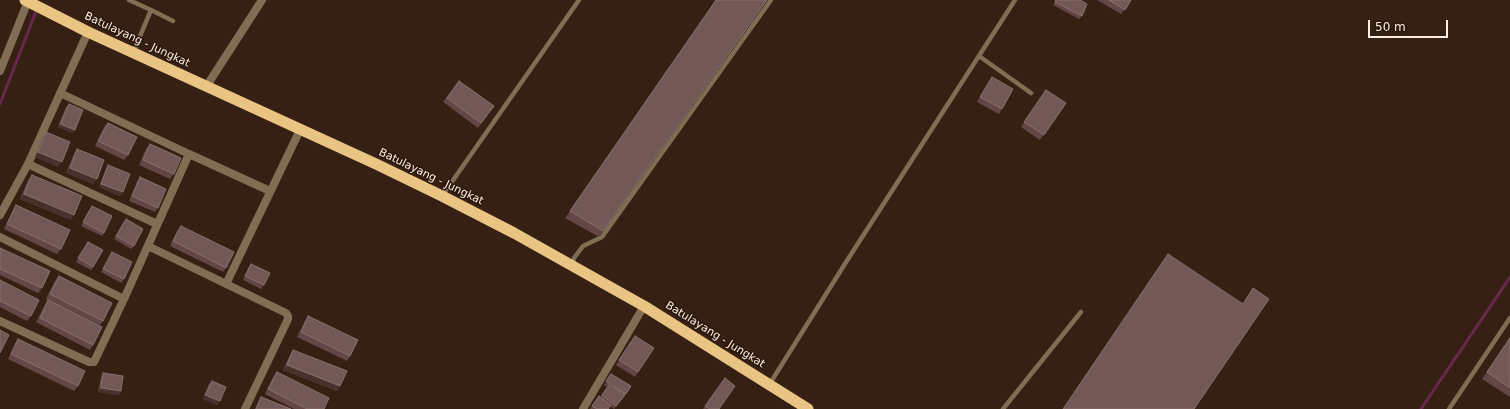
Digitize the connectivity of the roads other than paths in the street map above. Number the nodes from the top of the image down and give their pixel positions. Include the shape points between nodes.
1 (129, 0) edge
2 (262, 0) edge
3 (579, 0) edge
4 (771, 0) edge
5 (1015, 0) edge
6 (29, 2) edge
7 (151, 10) junction
8 (173, 21) dead end
9 (88, 32) junction
10 (133, 53) junction
11 (979, 56) junction
12 (0, 71) edge
13 (206, 87) junction
14 (60, 94) junction
15 (1031, 94) dead end
16 (300, 130) junction
17 (189, 154) junction
18 (28, 164) junction
19 (270, 191) junction
20 (442, 196) junction
21 (0, 215) edge
22 (157, 224) junction
23 (0, 237) edge
24 (148, 246) junction
25 (572, 265) junction
26 (226, 284) junction
27 (124, 299) junction
28 (644, 306) junction
29 (1082, 312) dead end
30 (1510, 318) edge
31 (0, 321) edge
32 (769, 385) junction
33 (245, 409) edge
34 (583, 409) edge
35 (808, 409) edge
36 (1003, 409) edge
37 (1449, 409) edge

1 - 7 lane
2 - 13 street
3 - 20 lane
4 - 25 lane via 602,237 583,246
5 - 11 lane
6 - 9 highway, Batulayang - Jungkat
6 - 12 street
7 - 8 lane
7 - 10 lane
9 - 10 highway, Batulayang - Jungkat
9 - 14 street
10 - 13 highway, Batulayang - Jungkat
11 - 15 lane
11 - 32 lane
13 - 16 highway, Batulayang - Jungkat
14 - 17 street
14 - 18 street
16 - 19 street
16 - 20 highway, Batulayang - Jungkat
17 - 19 street
17 - 22 street
18 - 21 street
18 - 22 street
19 - 26 street
20 - 25 highway, Batulayang - Jungkat
22 - 24 street
23 - 27 street
24 - 26 street
24 - 27 street
25 - 28 highway, Batulayang - Jungkat
26 - 33 street via 288,316
27 - 31 street via 94,362 88,362
28 - 32 highway, Batulayang - Jungkat
28 - 34 street
29 - 36 lane
30 - 37 lane
32 - 35 highway, Batulayang - Jungkat

